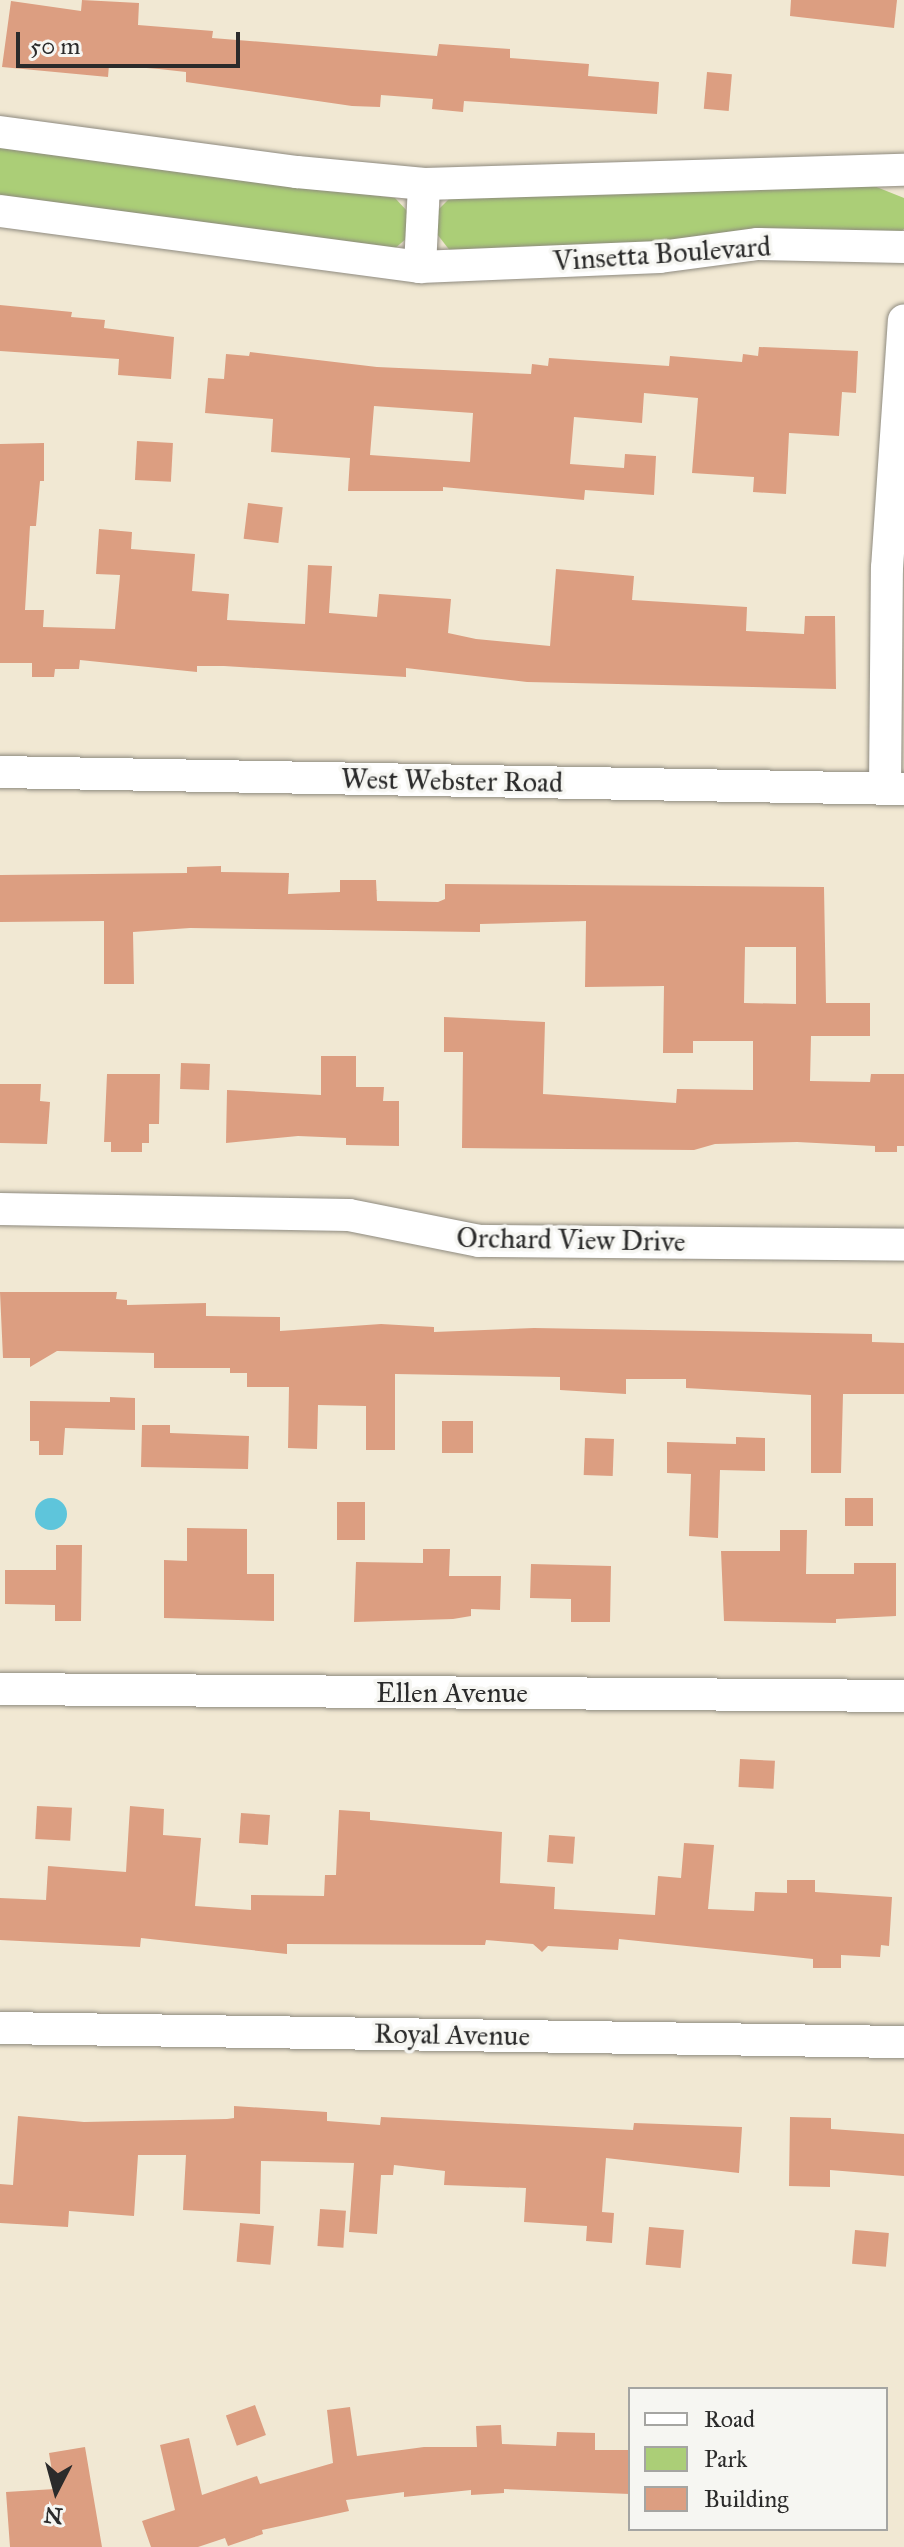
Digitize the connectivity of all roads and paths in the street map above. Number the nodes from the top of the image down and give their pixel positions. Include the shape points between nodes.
1 (0, 132) edge
2 (904, 170) edge
3 (424, 184) junction
4 (0, 211) edge
5 (904, 247) edge
6 (420, 267) junction
7 (904, 321) edge
8 (0, 772) edge
9 (894, 789) edge
10 (0, 1209) edge
11 (904, 1245) edge
12 (0, 1689) edge
13 (904, 1696) edge
14 (0, 2028) edge
15 (904, 2042) edge

1 - 3 street
2 - 3 street
3 - 6 street
4 - 6 street, Vinsetta Boulevard
5 - 6 street, Vinsetta Boulevard via 758,244 660,257
7 - 9 street via 887,568
8 - 9 street, West Webster Road
10 - 11 street, Orchard View Drive via 349,1215 479,1241
12 - 13 street, Ellen Avenue
14 - 15 street, Royal Avenue

